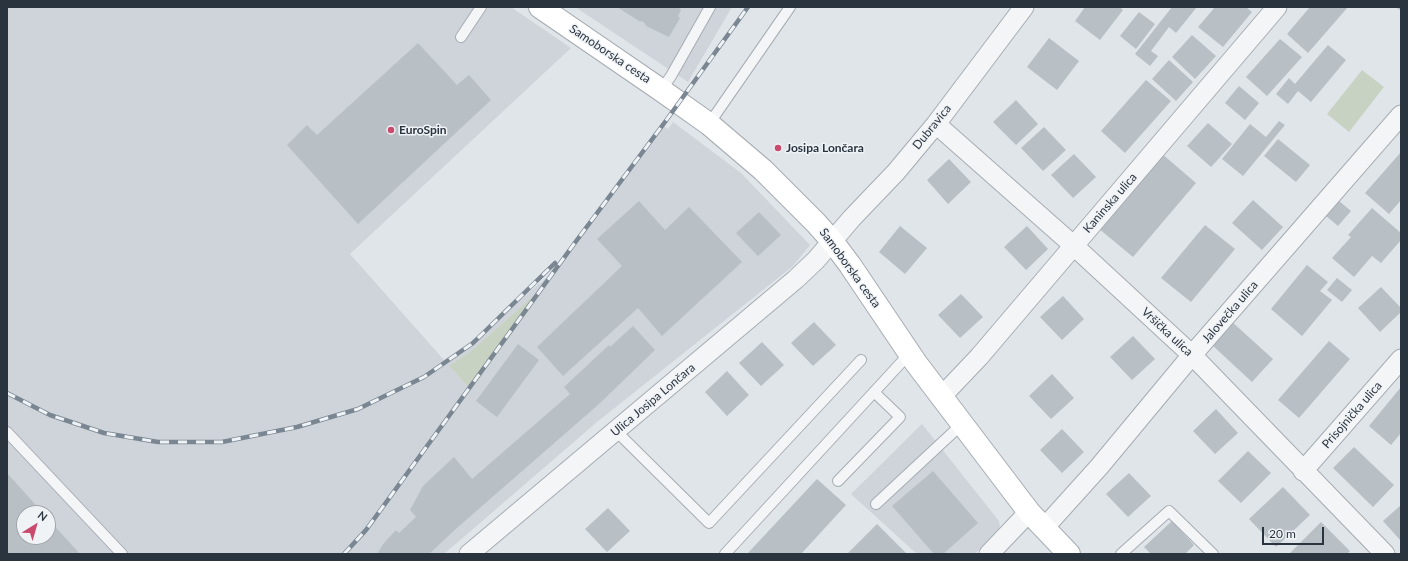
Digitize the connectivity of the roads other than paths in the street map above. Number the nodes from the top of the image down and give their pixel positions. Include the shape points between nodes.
1 (481, 7) edge
2 (540, 7) edge
3 (710, 7) edge
4 (790, 7) edge
5 (1024, 7) edge
6 (1277, 7) edge
7 (461, 37) dead end
8 (661, 90) junction
9 (1401, 115) edge
10 (709, 124) junction
11 (936, 124) junction
12 (832, 241) junction
13 (1073, 245) junction
14 (909, 354) junction
15 (1192, 355) junction
16 (1401, 358) edge
17 (861, 360) dead end
18 (874, 392) junction
19 (942, 397) junction
20 (962, 424) junction
21 (616, 431) junction
22 (7, 432) edge
23 (1303, 470) junction
24 (838, 481) dead end
25 (876, 504) dead end
26 (1030, 512) junction
27 (1044, 528) junction
28 (122, 554) edge
29 (469, 554) edge
30 (725, 554) edge
31 (989, 554) edge
32 (1069, 554) edge
33 (1121, 554) edge
34 (1213, 554) edge
35 (1385, 554) edge

1 - 7 lane
2 - 8 street, Samoborska cesta
3 - 8 lane
4 - 10 lane
5 - 11 street, Dubravica
6 - 13 street, Kaninska ulica
8 - 10 street, Samoborska cesta
9 - 15 street, Jalovečka ulica
10 - 12 street, Samoborska cesta via 763,170
11 - 12 street, Dubravica
11 - 13 street, Vršička ulica
12 - 14 street, Samoborska cesta
12 - 21 street, Ulica Josipa Lončara via 796,279
13 - 15 street, Vršička ulica
13 - 19 street, Kaninska ulica via 979,358
14 - 18 lane
14 - 19 street, Samoborska cesta
15 - 23 street, Vršička ulica
15 - 27 street, Jalovečka ulica via 1100,467
16 - 23 street, Prisojnička ulica
17 - 21 lane via 709,523
18 - 24 lane via 900,417
18 - 30 lane
19 - 20 street, Samoborska cesta
20 - 25 lane
20 - 26 street, Samoborska cesta
21 - 29 street, Ulica Josipa Lončara
22 - 28 lane
23 - 35 street, Vršička ulica
26 - 27 street, Samoborska cesta
26 - 31 street
27 - 32 street, Samoborska cesta
33 - 34 lane via 1169,511

